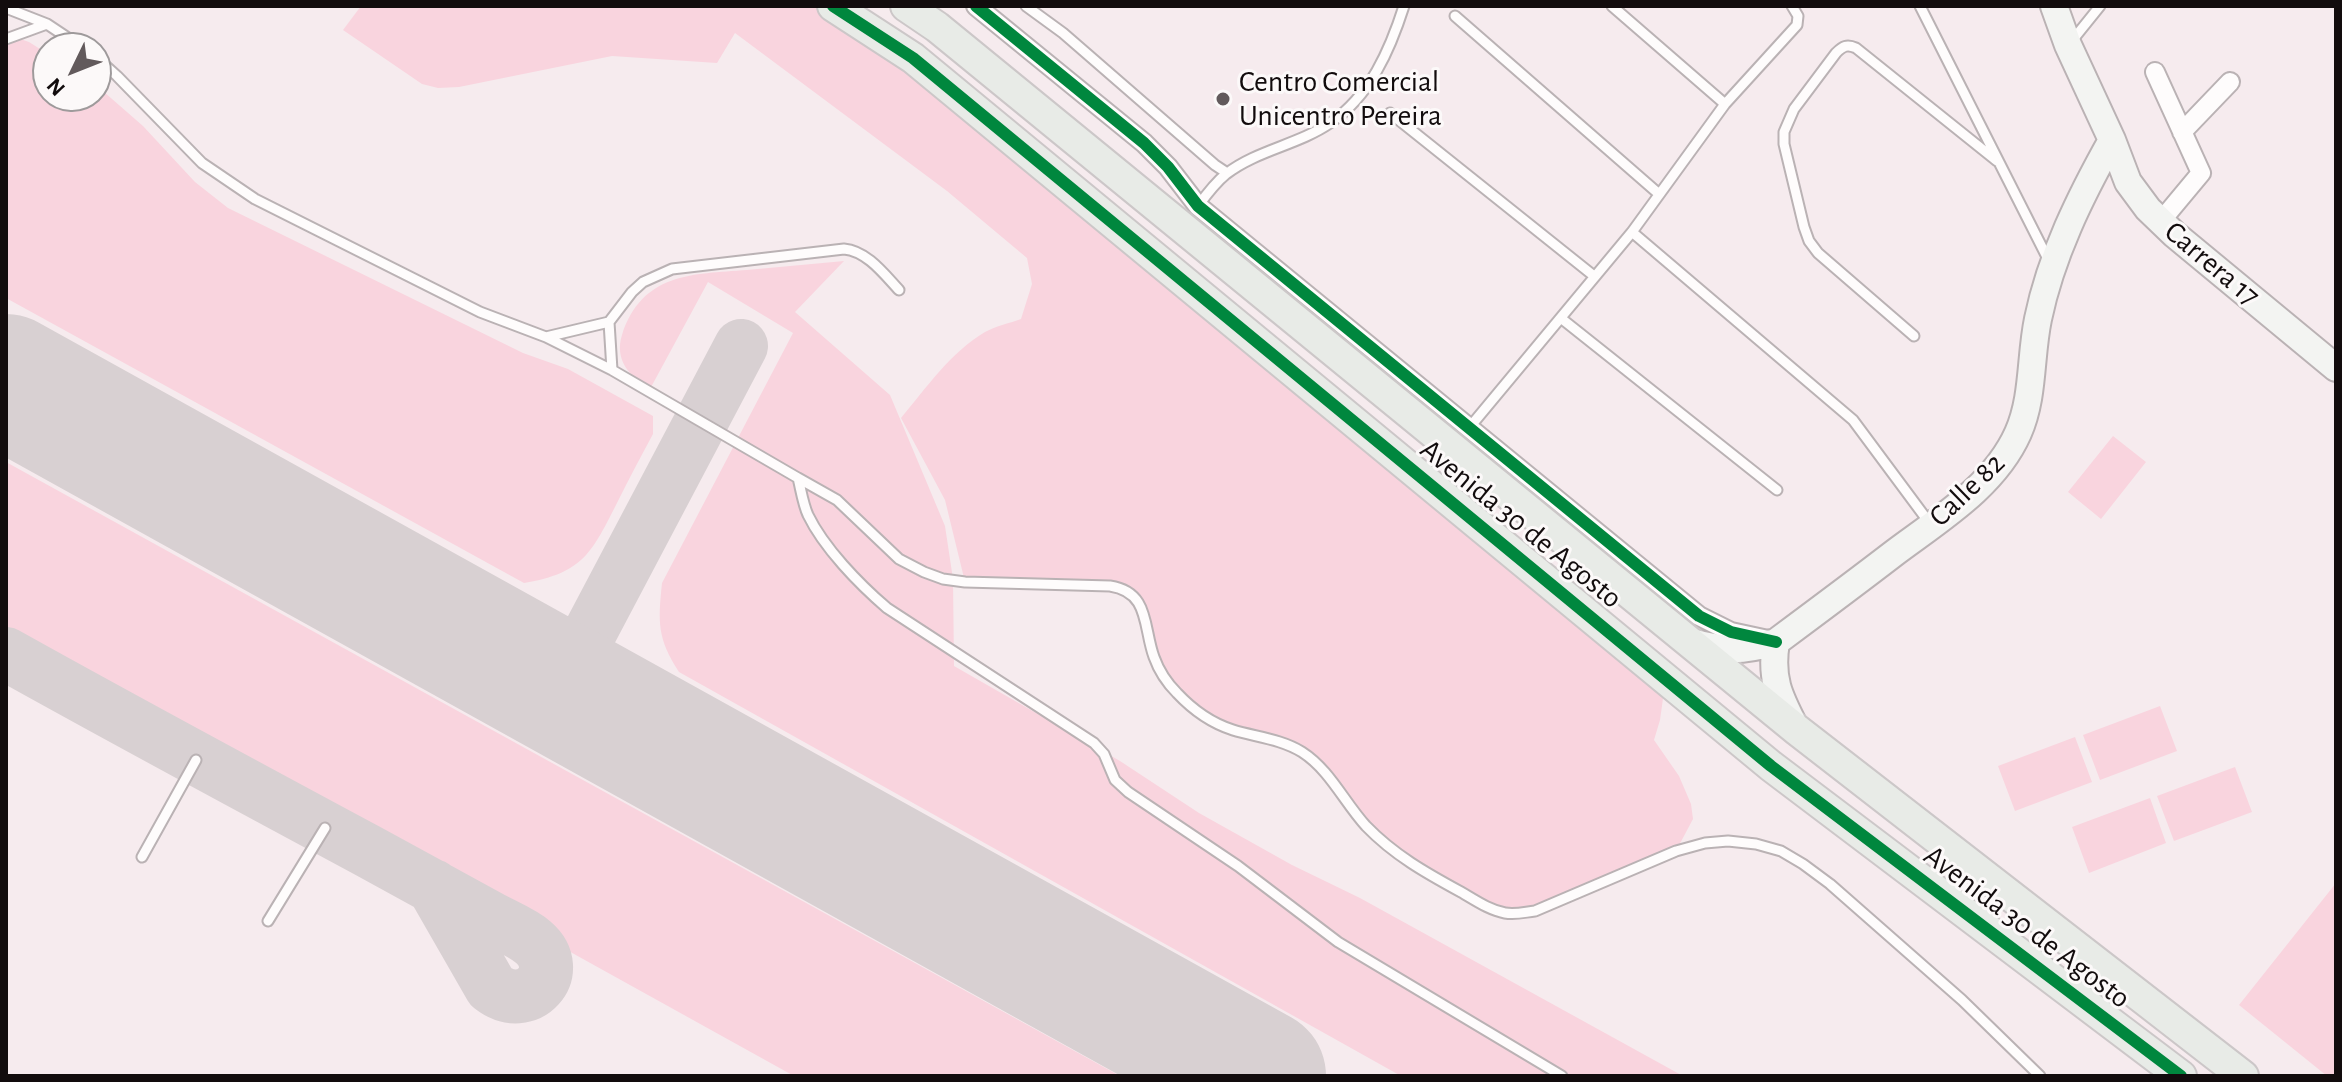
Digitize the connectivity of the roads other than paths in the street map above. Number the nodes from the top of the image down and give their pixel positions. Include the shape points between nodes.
1 (833, 6) edge
2 (906, 6) edge
3 (976, 6) edge
4 (1026, 6) edge
5 (1404, 6) edge
6 (1612, 6) edge
7 (1792, 6) edge
8 (1920, 6) edge
9 (2054, 6) edge
10 (2100, 6) edge
11 (6, 8) edge
12 (1455, 16) dead end
13 (47, 24) junction
14 (59, 32) edge
15 (6, 39) edge
16 (2068, 45) junction
17 (112, 71) edge
18 (2155, 72) dead end
19 (2230, 82) dead end
20 (1725, 104) junction
21 (1390, 113) dead end
22 (2182, 132) junction
23 (2112, 140) junction
24 (1997, 161) junction
25 (1227, 173) junction
26 (1659, 194) junction
27 (1191, 217) junction
28 (2161, 221) junction
29 (1632, 232) junction
30 (2052, 268) junction
31 (1594, 276) junction
32 (899, 290) dead end
33 (1562, 319) junction
34 (609, 322) junction
35 (1914, 336) dead end
36 (546, 337) junction
37 (2336, 368) edge
38 (612, 370) junction
39 (1469, 428) junction
40 (798, 478) junction
41 (1777, 490) dead end
42 (1932, 525) junction
43 (1690, 642) junction
44 (1776, 642) junction
45 (1797, 730) junction
46 (196, 760) dead end
47 (325, 828) dead end
48 (142, 857) dead end
49 (268, 921) dead end
50 (1562, 1076) edge
51 (2040, 1076) edge
52 (2181, 1076) edge
53 (2243, 1076) edge

1 - 52 main road, Avenida 30 de Agosto via 913,58 1771,766
2 - 27 main road, Avenida 30 de Agosto
3 - 27 street via 1144,143 1168,167
4 - 25 lane
5 - 25 lane via 1380,66 1348,109 1311,134
6 - 20 lane
7 - 20 lane via 1797,25
8 - 24 lane
9 - 16 street, Carrera 17
10 - 16 lane
11 - 13 lane
12 - 26 lane
13 - 14 lane
13 - 15 lane
16 - 23 street, Carrera 17
17 - 36 lane via 182,145 228,183 480,312
18 - 22 street
19 - 22 street
20 - 26 lane
21 - 31 lane
22 - 28 street via 2201,173
23 - 28 street, Carrera 17 via 2128,182
23 - 30 street, Calle 82
24 - 30 lane
24 - 35 lane via 1850,45 1836,53 1787,122 1784,144 1809,241
25 - 27 lane
26 - 29 lane
27 - 39 street
27 - 43 main road, Avenida 30 de Agosto
28 - 37 street, Carrera 17
29 - 31 lane
29 - 42 lane via 1853,420
30 - 42 street, Calle 82 via 2018,433 1986,479
31 - 33 lane
32 - 34 lane via 865,257 844,249 672,269 643,282
33 - 39 lane
33 - 41 lane
34 - 36 lane
34 - 38 lane
36 - 38 lane
38 - 40 lane
39 - 44 street via 1699,616 1731,632
40 - 50 lane via 808,515 833,552 887,608 1094,743 1128,792 1338,942
40 - 51 lane via 837,500 899,559 943,579 1110,586 1131,594 1143,610 1159,669 1196,710 1231,729 1304,753 1387,846 1491,909 1535,911 1705,843 1728,841 1781,851 1842,895
42 - 44 street, Calle 82
43 - 44 street, Calle 82 via 1724,650
43 - 45 main road, Avenida 30 de Agosto
44 - 45 street via 1774,678
45 - 53 main road, Avenida 30 de Agosto
46 - 48 lane
47 - 49 lane

